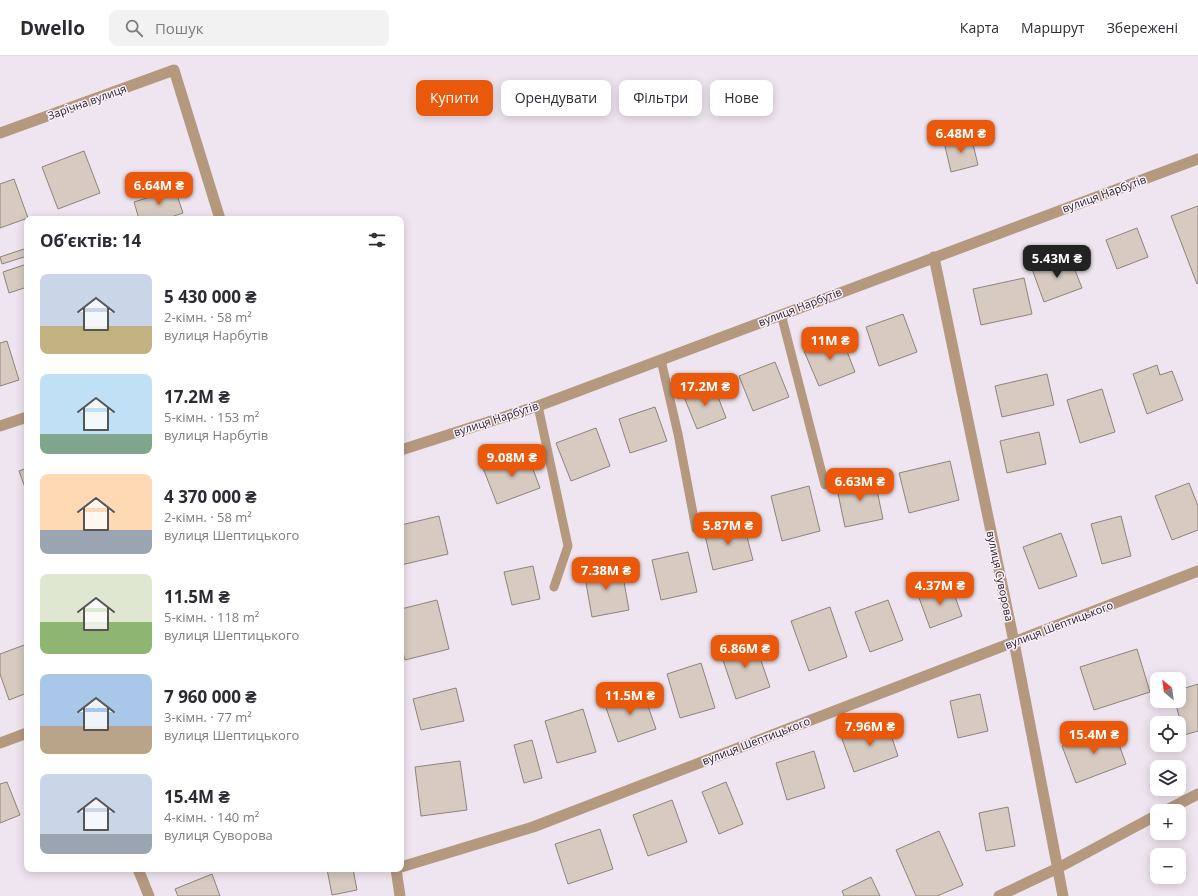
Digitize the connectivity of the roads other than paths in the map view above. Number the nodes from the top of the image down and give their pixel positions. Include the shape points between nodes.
1 (0, 134) edge
2 (1198, 159) edge
3 (219, 216) edge
4 (934, 257) junction
5 (781, 314) junction
6 (661, 360) junction
7 (538, 406) junction
8 (24, 418) edge
9 (0, 426) edge
10 (404, 449) edge
11 (825, 486) dead end
12 (696, 529) dead end
13 (1198, 571) edge
14 (554, 587) dead end
15 (1014, 642) junction
16 (24, 734) edge
17 (0, 743) edge
18 (1198, 794) edge
19 (1179, 804) edge
20 (1150, 820) edge
21 (404, 866) edge
22 (1058, 868) junction
23 (139, 872) edge
24 (396, 872) edge
25 (149, 896) edge
26 (400, 896) edge
27 (999, 896) edge
28 (1063, 896) edge

1 - 3 street, Зарічна вулиця via 174,70
2 - 4 street, вулиця Нарбутів
4 - 5 street, вулиця Нарбутів
4 - 15 street, вулиця Суворова
5 - 6 street, вулиця Нарбутів
5 - 11 lane
6 - 7 street, вулиця Нарбутів
6 - 12 lane
7 - 10 street, вулиця Нарбутів
7 - 14 lane via 568,546
8 - 9 street
13 - 15 street, вулиця Шептицького
15 - 21 street, вулиця Шептицького via 533,827
15 - 22 street, вулиця Суворова
16 - 17 street
18 - 19 street
20 - 22 street
22 - 27 street
22 - 28 street, вулиця Суворова
23 - 25 street
24 - 26 street

